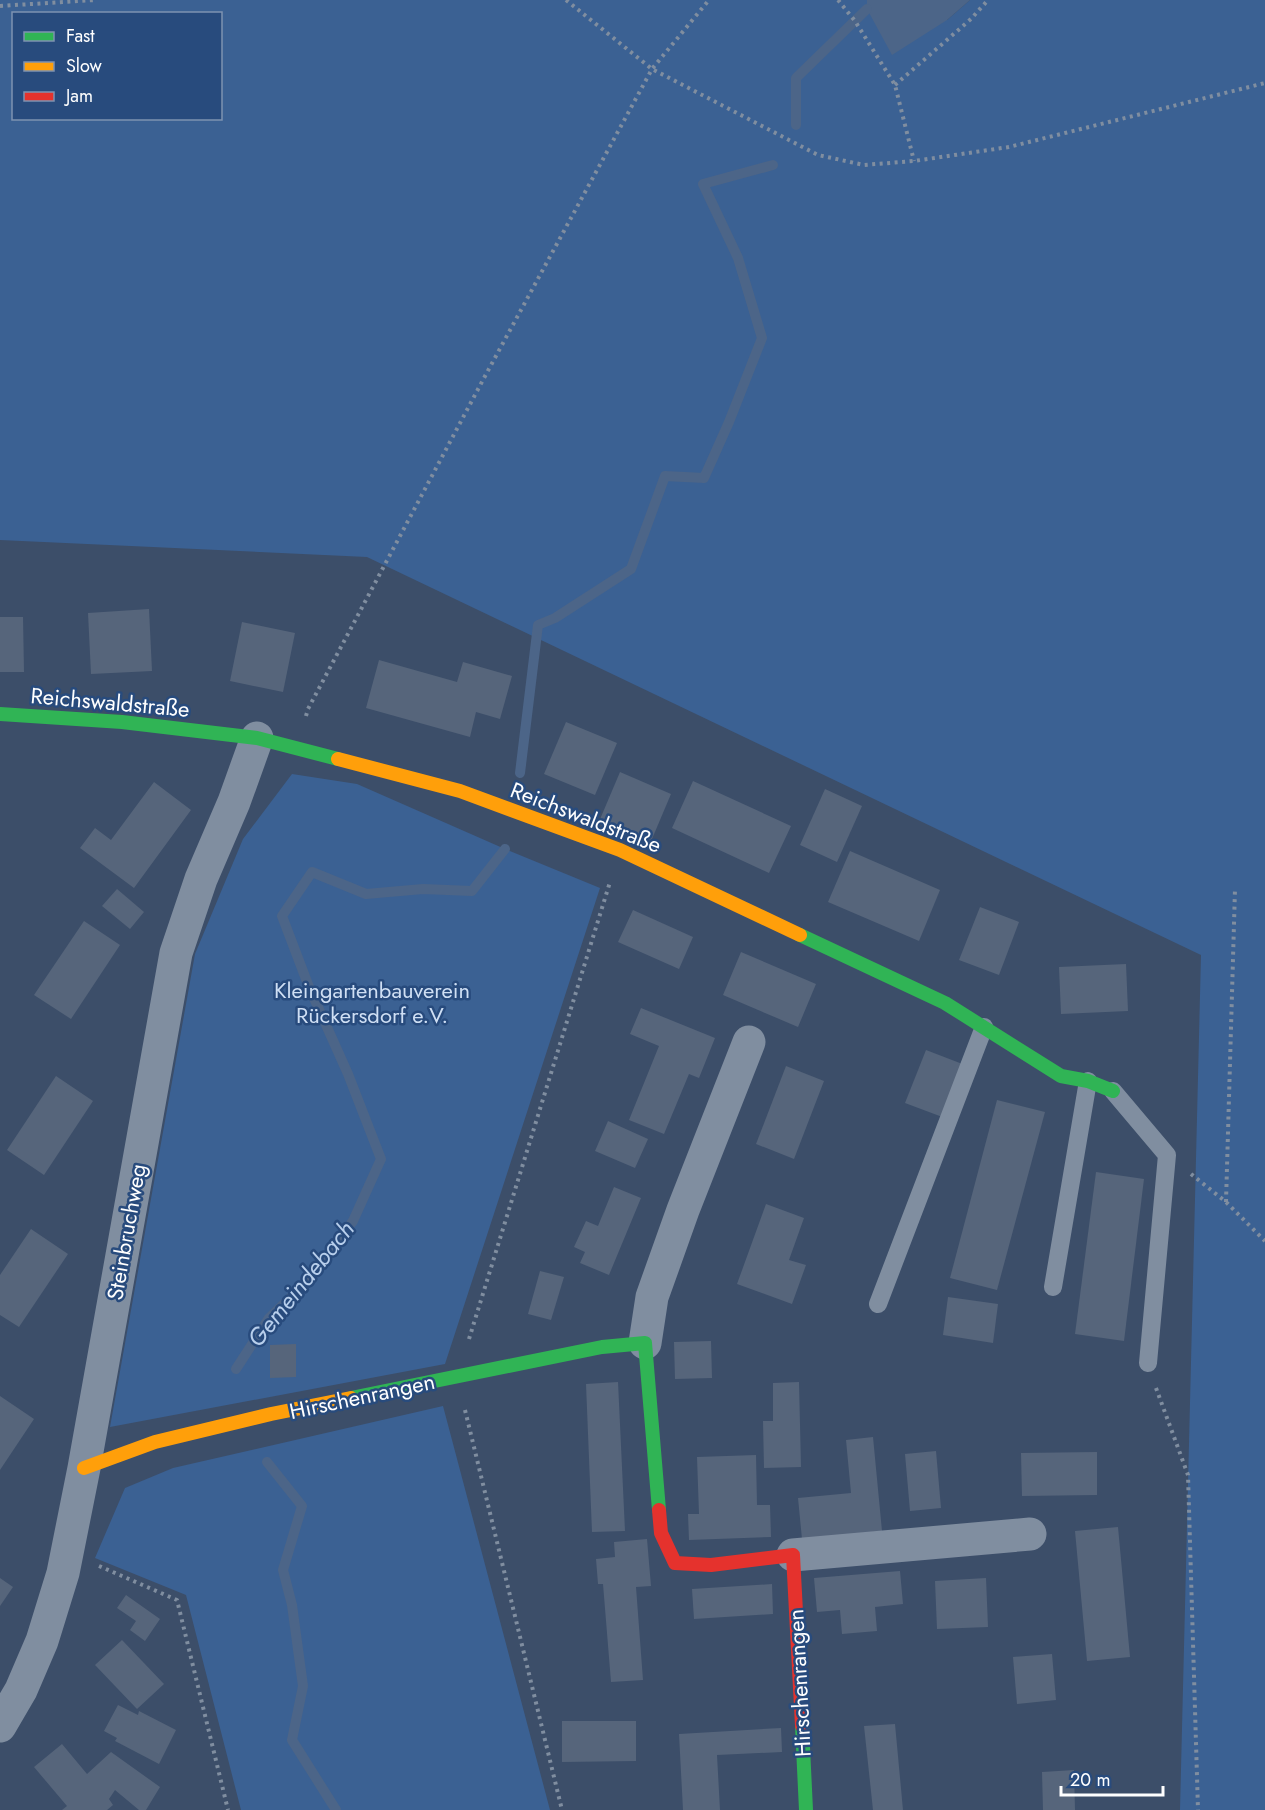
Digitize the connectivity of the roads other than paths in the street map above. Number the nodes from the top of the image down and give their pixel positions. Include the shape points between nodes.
1 (0, 714) edge
2 (257, 738) junction
3 (984, 1027) junction
4 (748, 1042) dead end
5 (1088, 1082) junction
6 (1113, 1091) joint
7 (1053, 1287) dead end
8 (878, 1304) dead end
9 (645, 1343) junction
10 (1148, 1364) road end
11 (84, 1468) junction
12 (1030, 1534) dead end
13 (792, 1555) junction
14 (0, 1726) edge
15 (806, 1810) edge

1 - 2 street, Reichswaldstraße via 122,722
2 - 3 street, Reichswaldstraße via 460,791 621,850 945,1003
2 - 11 street, Steinbruchweg via 176,952
3 - 5 street, Reichswaldstraße via 1061,1076
3 - 8 lane
4 - 9 street via 652,1297
5 - 6 street, Reichswaldstraße
5 - 7 lane
6 - 10 lane via 1167,1155
9 - 11 street, Hirschenrangen via 602,1347 271,1414 155,1442
9 - 13 street via 661,1533 675,1563 711,1565
11 - 14 street, Steinbruchweg via 63,1573 42,1641
12 - 13 street
13 - 15 street, Hirschenrangen

